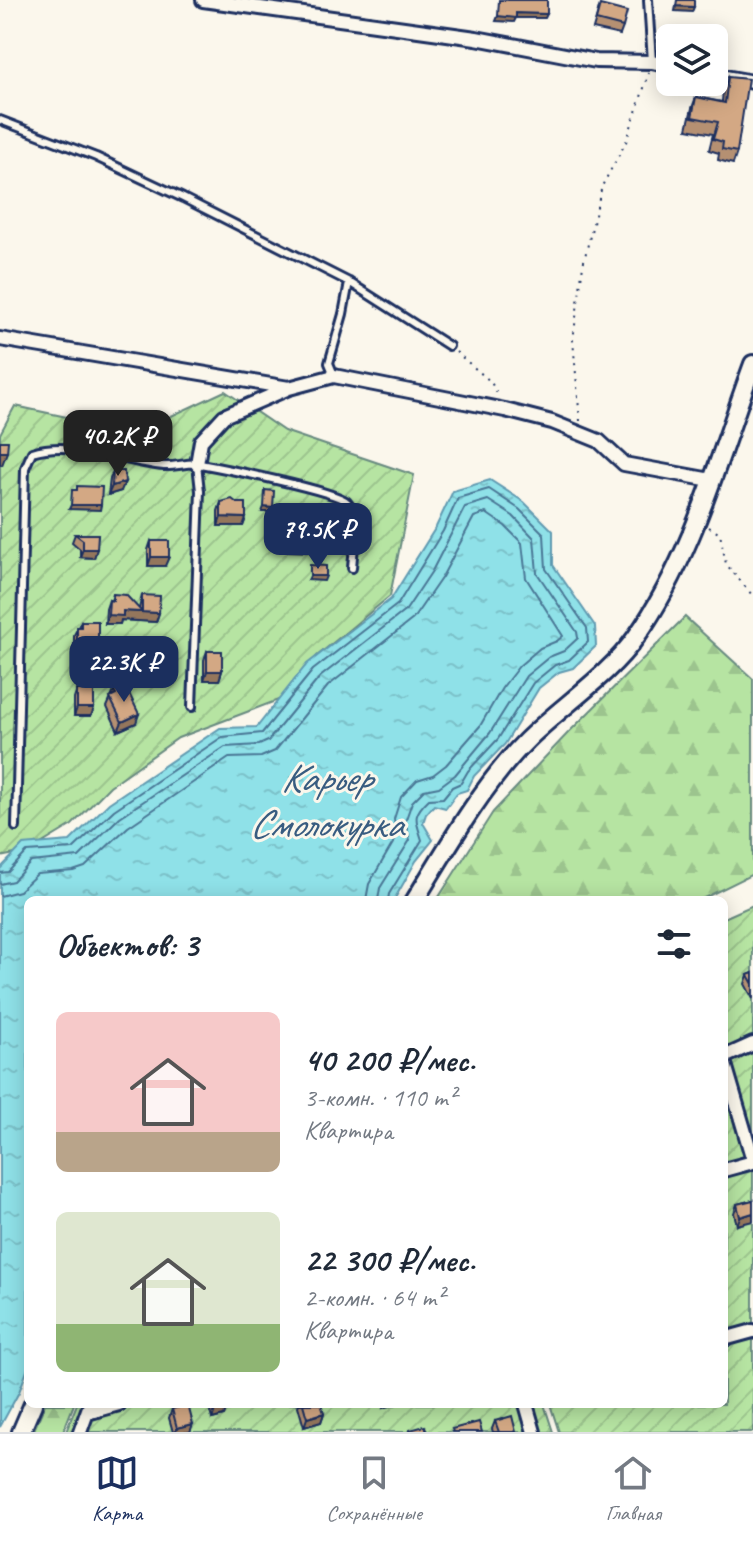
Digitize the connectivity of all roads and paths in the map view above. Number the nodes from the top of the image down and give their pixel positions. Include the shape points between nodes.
1 (203, 0) edge
2 (648, 0) edge
3 (652, 62) junction
4 (656, 63) edge
5 (728, 78) edge
6 (753, 82) edge
7 (0, 120) edge
8 (349, 282) junction
9 (0, 339) edge
10 (449, 346) joint
11 (753, 364) edge
12 (334, 376) junction
13 (289, 388) junction
14 (505, 410) junction
15 (582, 434) junction
16 (197, 464) junction
17 (711, 480) junction
18 (697, 522) junction
19 (352, 568) dead end
20 (753, 596) edge
21 (192, 707) dead end
22 (16, 827) dead end
23 (418, 896) edge
24 (753, 1044) edge
25 (728, 1057) edge
26 (728, 1073) edge
27 (753, 1161) edge
28 (728, 1169) edge
29 (753, 1331) edge
30 (728, 1338) edge
31 (31, 1408) edge
32 (88, 1408) edge
33 (527, 1408) edge
34 (21, 1432) edge
35 (80, 1432) edge
36 (534, 1432) edge

1 - 3 street via 476,38 596,61
2 - 3 lane
3 - 4 street
3 - 15 path via 626,142 602,186 583,265 573,340
5 - 6 street
7 - 8 lane via 96,157
8 - 10 lane
8 - 12 lane via 329,363
9 - 13 street
10 - 14 path via 491,382
11 - 17 street
12 - 13 street
12 - 14 street
13 - 16 street via 224,416 201,441
14 - 15 street
15 - 17 street via 599,441 624,464
16 - 19 lane via 340,497 350,505 354,526
16 - 21 lane
16 - 22 lane via 165,466 71,449 32,452 25,468
17 - 18 street
18 - 20 path via 720,534 726,564
18 - 23 street via 634,641 524,743
24 - 25 street
26 - 27 street
27 - 28 street
29 - 30 street
31 - 34 street
32 - 35 street
33 - 36 street

